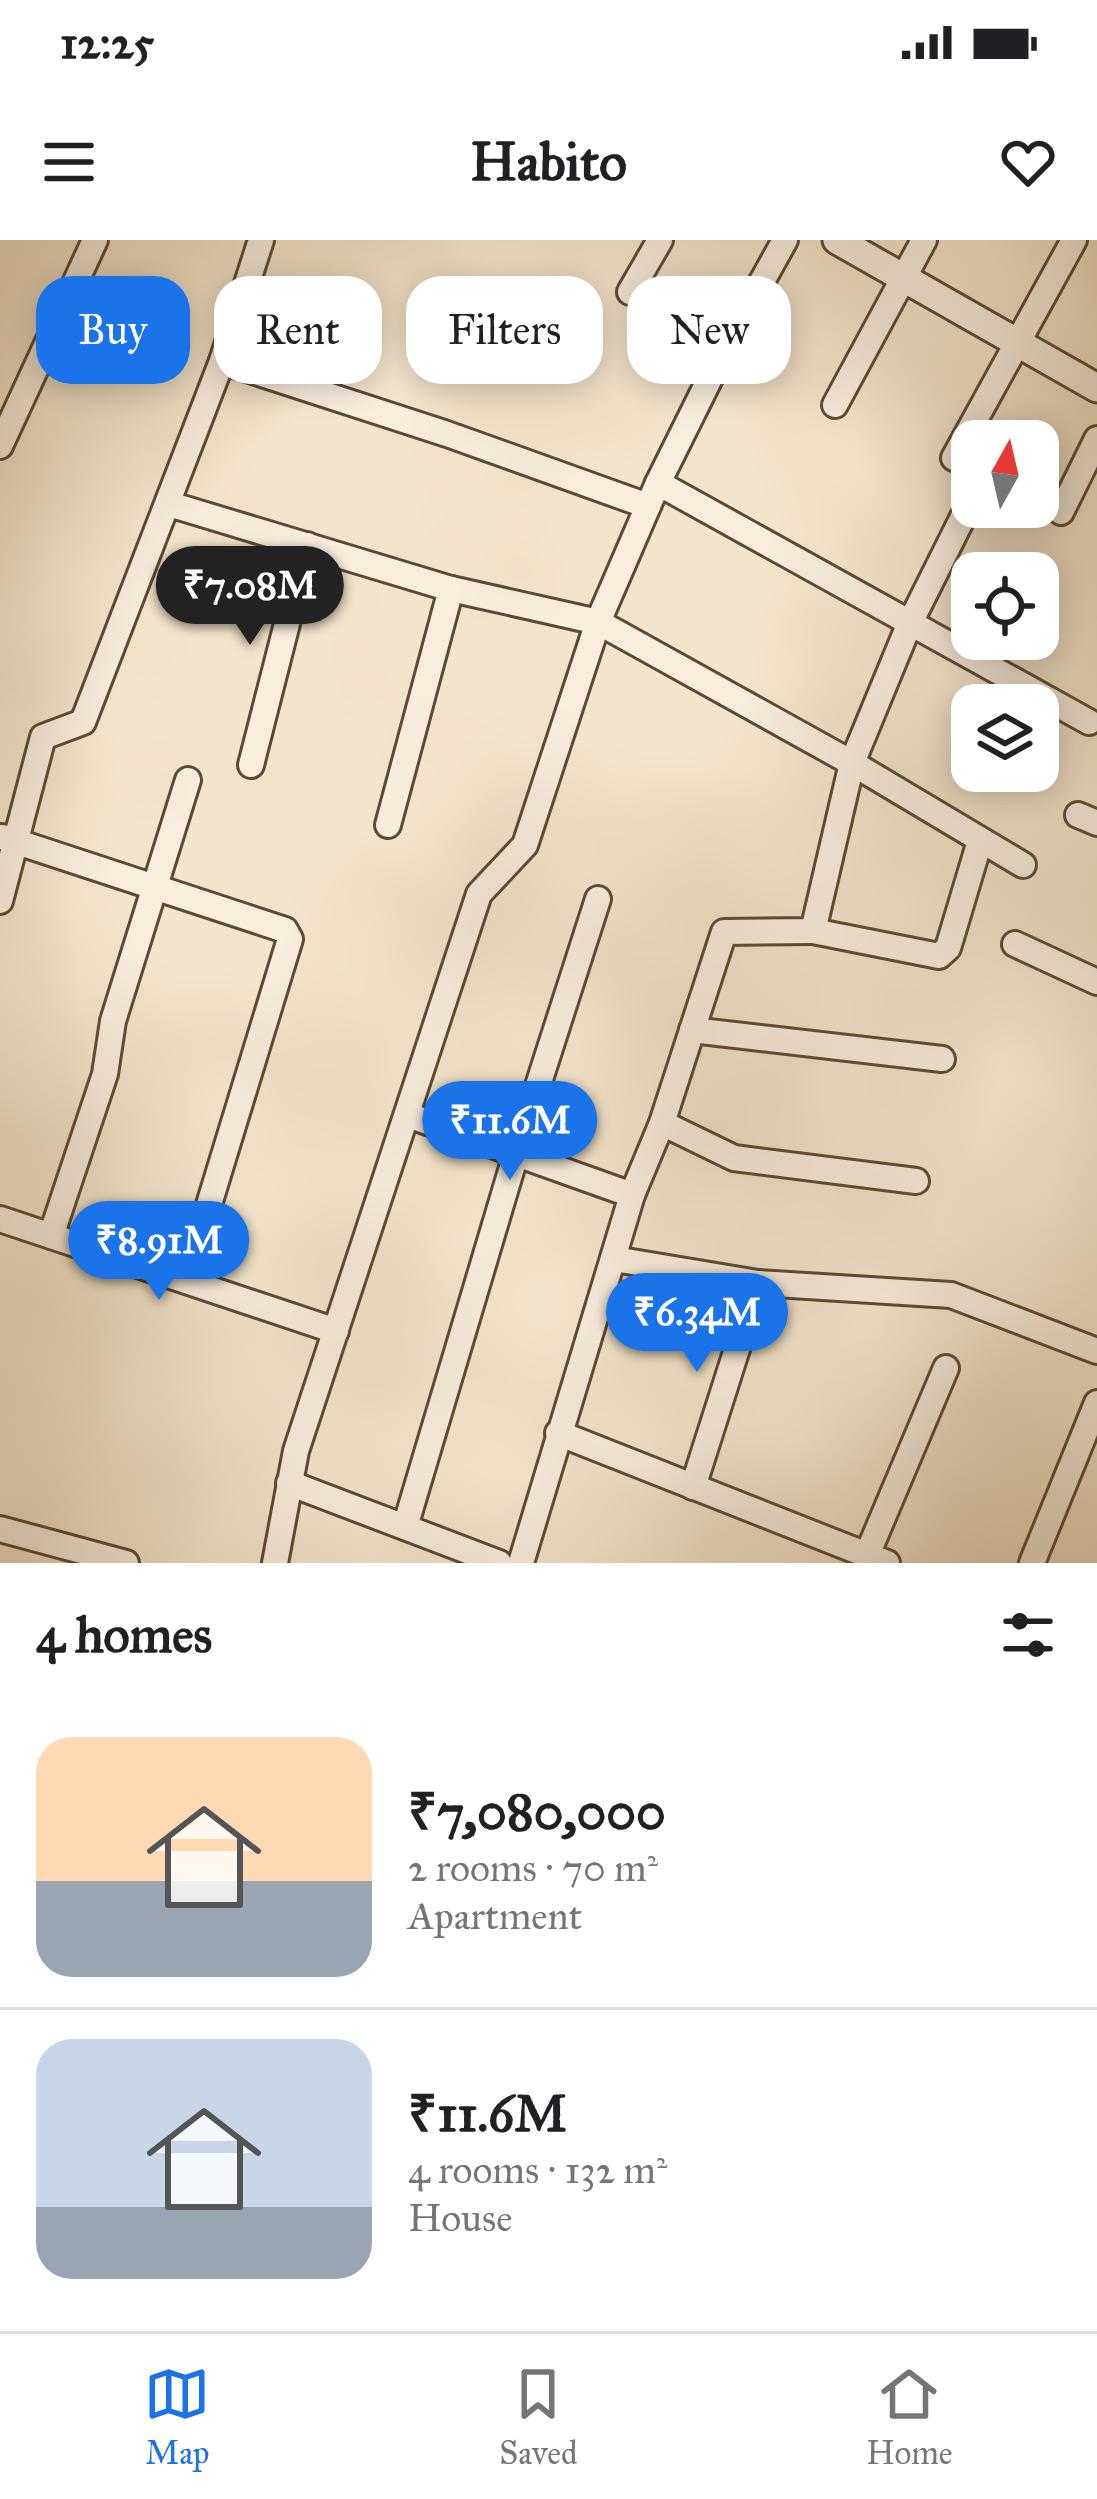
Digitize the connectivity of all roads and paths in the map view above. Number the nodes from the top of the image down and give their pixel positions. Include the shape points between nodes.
1 (95, 240) edge
2 (261, 240) edge
3 (659, 240) edge
4 (785, 240) edge
5 (837, 240) edge
6 (924, 240) edge
7 (1074, 240) edge
8 (249, 276) edge
9 (639, 276) edge
10 (904, 278) junction
11 (1018, 343) junction
12 (214, 383) edge
13 (293, 384) edge
14 (1097, 388) edge
15 (835, 405) dead end
16 (975, 420) edge
17 (1097, 439) edge
18 (0, 446) edge
19 (653, 494) junction
20 (169, 504) junction
21 (1061, 512) dead end
22 (958, 528) edge
23 (307, 545) junction
24 (451, 589) junction
25 (598, 622) junction
26 (909, 625) junction
27 (1089, 722) dead end
28 (852, 763) junction
29 (251, 765) dead end
30 (188, 780) dead end
31 (388, 825) dead end
32 (8, 838) edge
33 (980, 841) junction
34 (1023, 865) dead end
35 (152, 885) junction
36 (598, 899) dead end
37 (0, 901) edge
38 (813, 931) junction
39 (1015, 944) dead end
40 (1097, 982) edge
41 (692, 1030) junction
42 (942, 1059) dead end
43 (408, 1114) junction
44 (662, 1123) junction
45 (516, 1154) junction
46 (916, 1181) dead end
47 (632, 1195) junction
48 (0, 1219) edge
49 (51, 1236) junction
50 (614, 1259) junction
51 (186, 1280) junction
52 (758, 1282) junction
53 (336, 1331) junction
54 (1097, 1351) edge
55 (946, 1368) dead end
56 (1097, 1403) edge
57 (558, 1433) junction
58 (290, 1483) junction
59 (693, 1486) junction
60 (405, 1527) junction
61 (0, 1529) edge
62 (877, 1559) edge
63 (126, 1563) edge
64 (274, 1563) edge
65 (499, 1563) edge
66 (521, 1563) edge
67 (1033, 1563) edge

1 - 18 street
2 - 8 street
3 - 9 street
4 - 19 street
5 - 10 street
6 - 10 street
7 - 11 street
10 - 11 street
10 - 15 street
11 - 14 street
11 - 16 street
12 - 20 street
13 - 19 street
17 - 21 street
19 - 25 street
19 - 26 street
20 - 23 street
20 - 32 street via 83,722 43,737
22 - 26 street
23 - 24 street
23 - 29 street
24 - 25 street
24 - 31 street
25 - 28 street
25 - 43 street via 525,844 479,894
26 - 27 street
26 - 28 street
28 - 33 street
28 - 38 street
30 - 35 street
32 - 35 street
32 - 37 street
33 - 34 street
33 - 38 street via 939,956
35 - 49 street via 105,1074
35 - 51 street via 285,930 290,939
36 - 45 street
38 - 41 street via 724,932
39 - 40 street
41 - 42 street
41 - 44 street
43 - 45 street
43 - 53 street
44 - 46 street via 734,1158
44 - 47 street
45 - 47 street
45 - 60 street
47 - 50 street
48 - 49 street
49 - 51 street
50 - 52 street
50 - 57 street
51 - 53 street
52 - 54 street via 951,1295
52 - 59 street
53 - 58 street
55 - 62 street
56 - 67 street
57 - 59 street
57 - 66 street
58 - 60 street
58 - 64 street
59 - 62 street
60 - 65 street
61 - 63 street

